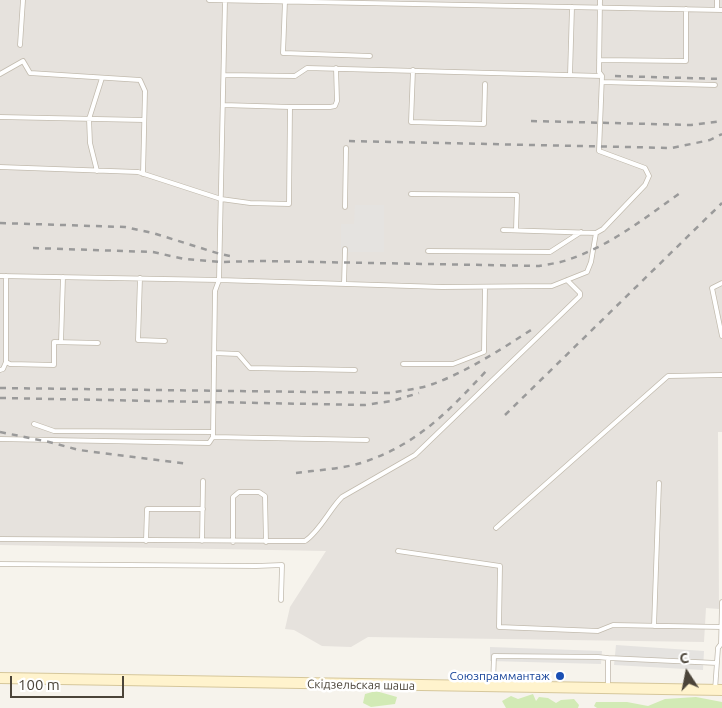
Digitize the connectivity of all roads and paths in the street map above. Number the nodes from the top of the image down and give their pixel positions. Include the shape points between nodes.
1 (23, 0) edge
2 (210, 0) edge
3 (225, 0) edge
4 (600, 0) edge
5 (717, 0) edge
6 (284, 1) junction
7 (396, 2) edge
8 (572, 7) junction
9 (600, 8) junction
10 (686, 9) junction
11 (720, 10) edge
12 (20, 46) dead end
13 (370, 56) dead end
14 (599, 60) junction
15 (336, 68) junction
16 (413, 70) junction
17 (0, 74) edge
18 (224, 75) junction
19 (570, 75) junction
20 (602, 76) junction
21 (102, 78) junction
22 (602, 82) junction
23 (485, 84) dead end
24 (715, 85) dead end
25 (223, 105) junction
26 (290, 107) junction
27 (0, 117) edge
28 (89, 119) junction
29 (144, 120) junction
30 (346, 148) dead end
31 (0, 167) edge
32 (96, 171) junction
33 (143, 174) junction
34 (411, 194) dead end
35 (221, 199) junction
36 (345, 207) dead end
37 (503, 230) dead end
38 (516, 230) junction
39 (581, 232) junction
40 (596, 232) junction
41 (345, 249) dead end
42 (428, 251) dead end
43 (0, 276) edge
44 (6, 276) junction
45 (63, 277) junction
46 (140, 278) junction
47 (220, 280) junction
48 (567, 280) junction
49 (722, 283) edge
50 (344, 284) junction
51 (485, 287) junction
52 (722, 336) edge
53 (165, 341) dead end
54 (61, 342) junction
55 (98, 343) dead end
56 (214, 353) junction
57 (6, 362) junction
58 (402, 364) dead end
59 (0, 370) edge
60 (355, 370) dead end
61 (722, 375) edge
62 (34, 424) dead end
63 (213, 435) junction
64 (0, 439) edge
65 (367, 440) dead end
66 (203, 481) dead end
67 (659, 483) dead end
68 (203, 509) junction
69 (496, 528) dead end
70 (0, 539) edge
71 (146, 541) junction
72 (202, 541) junction
73 (232, 542) junction
74 (266, 542) junction
75 (398, 551) dead end
76 (0, 564) edge
77 (281, 600) dead end
78 (722, 602) edge
79 (654, 626) junction
80 (722, 627) edge
81 (608, 658) junction
82 (717, 663) junction
83 (0, 678) edge
84 (492, 687) junction
85 (608, 688) junction
86 (719, 690) edge

1 - 12 lane
2 - 3 lane
3 - 6 lane
3 - 18 lane
4 - 9 lane
5 - 11 lane
6 - 7 lane
6 - 13 lane via 283,53
7 - 8 lane
8 - 9 lane
8 - 19 lane
9 - 10 lane
9 - 14 lane
10 - 11 lane
10 - 14 lane via 686,61
14 - 20 lane
15 - 16 lane
15 - 18 lane via 307,68 295,76
15 - 26 lane via 335,106
16 - 19 lane
16 - 23 lane via 411,122 484,124
17 - 21 lane via 23,61 30,73
18 - 25 lane
19 - 20 lane
20 - 22 lane
21 - 28 lane
21 - 29 lane via 140,80 145,91
22 - 24 lane
22 - 40 lane via 599,151 645,168 649,176 645,185 603,229
25 - 26 lane
25 - 35 lane
26 - 35 lane via 289,204
27 - 28 lane
28 - 29 lane
28 - 32 lane
29 - 33 lane
30 - 36 lane
31 - 32 lane
32 - 33 lane
33 - 35 lane
34 - 38 lane via 517,195
35 - 47 lane
37 - 38 lane
38 - 39 lane
39 - 40 lane
39 - 42 lane via 550,252
40 - 48 lane via 587,272
41 - 50 lane
43 - 44 lane
44 - 45 lane
44 - 57 lane
45 - 46 lane
45 - 54 lane
46 - 47 lane
46 - 53 lane via 138,340
47 - 50 lane
47 - 56 lane via 215,291
48 - 51 lane via 552,286
48 - 74 lane via 580,296 415,455 342,497 305,541
49 - 52 lane via 712,288
50 - 51 lane
51 - 58 lane via 484,352 453,364
54 - 55 lane
54 - 57 lane via 54,342 54,365
56 - 60 lane via 238,354 250,368
56 - 63 lane
57 - 59 lane
61 - 69 lane via 668,376
62 - 63 lane via 54,431
63 - 64 lane via 209,443
63 - 65 lane
66 - 68 lane
67 - 79 lane
68 - 71 lane via 147,509
68 - 72 lane
70 - 71 lane
71 - 72 lane
72 - 73 lane
73 - 74 lane
73 - 74 lane via 233,497 239,492 259,492 265,496
75 - 79 lane via 500,566 499,628 598,630 613,625
76 - 77 lane via 282,565
78 - 80 lane
79 - 80 lane
80 - 82 lane
81 - 82 lane
81 - 84 lane via 494,656
81 - 85 lane
82 - 86 lane
83 - 84 street, Скідзельская шаша
84 - 85 street, Скідзельская шаша
85 - 86 street, Скідзельская шаша

